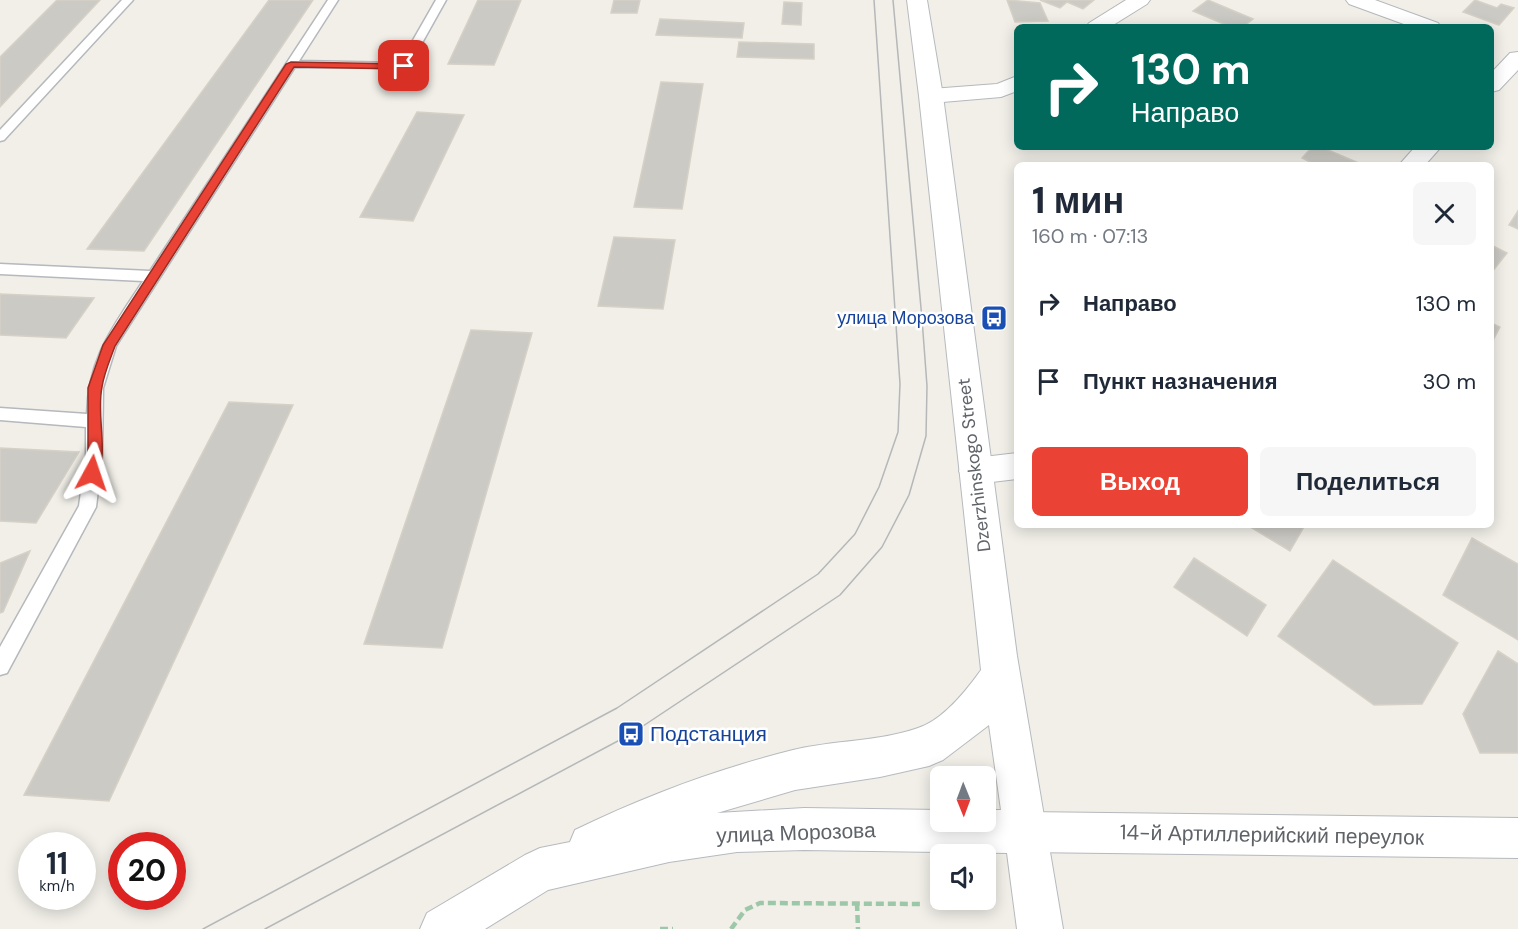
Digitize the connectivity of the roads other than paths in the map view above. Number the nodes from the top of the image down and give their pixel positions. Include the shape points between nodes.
1 (128, 0) edge
2 (333, 0) edge
3 (441, 0) edge
4 (917, 0) edge
5 (1140, 0) edge
6 (1356, 0) edge
7 (1101, 24) edge
8 (1423, 24) edge
9 (1513, 56) edge
10 (291, 64) junction
11 (1494, 81) edge
12 (1014, 84) edge
13 (931, 96) junction
14 (0, 137) edge
15 (1426, 150) edge
16 (1414, 162) edge
17 (0, 269) edge
18 (154, 276) junction
19 (0, 414) edge
20 (95, 421) junction
21 (1014, 466) edge
22 (975, 471) junction
23 (0, 666) edge
24 (1000, 675) junction
25 (1025, 832) junction
26 (1518, 838) edge
27 (540, 870) junction
28 (443, 929) edge
29 (1040, 929) edge

1 - 14 lane
2 - 10 lane
3 - 10 lane via 404,66
4 - 13 main road, Dzerzhinskogo Street
5 - 7 street
6 - 8 street
9 - 11 street
10 - 18 lane
12 - 13 street via 1001,90
13 - 22 main road, Dzerzhinskogo Street
15 - 16 street
17 - 18 lane
18 - 20 lane via 109,345 95,388
19 - 20 lane
20 - 23 lane via 87,507
21 - 22 street
22 - 24 main road, Dzerzhinskogo Street
24 - 25 main road, Dzerzhinskogo Street
24 - 27 main road via 972,715 929,746 795,770 706,795
25 - 26 street, 14-й Артиллерийский переулок
25 - 27 main road, улица Морозова via 737,831 669,841
25 - 29 main road, Dzerzhinskogo Street
27 - 28 main road, улица Морозова

